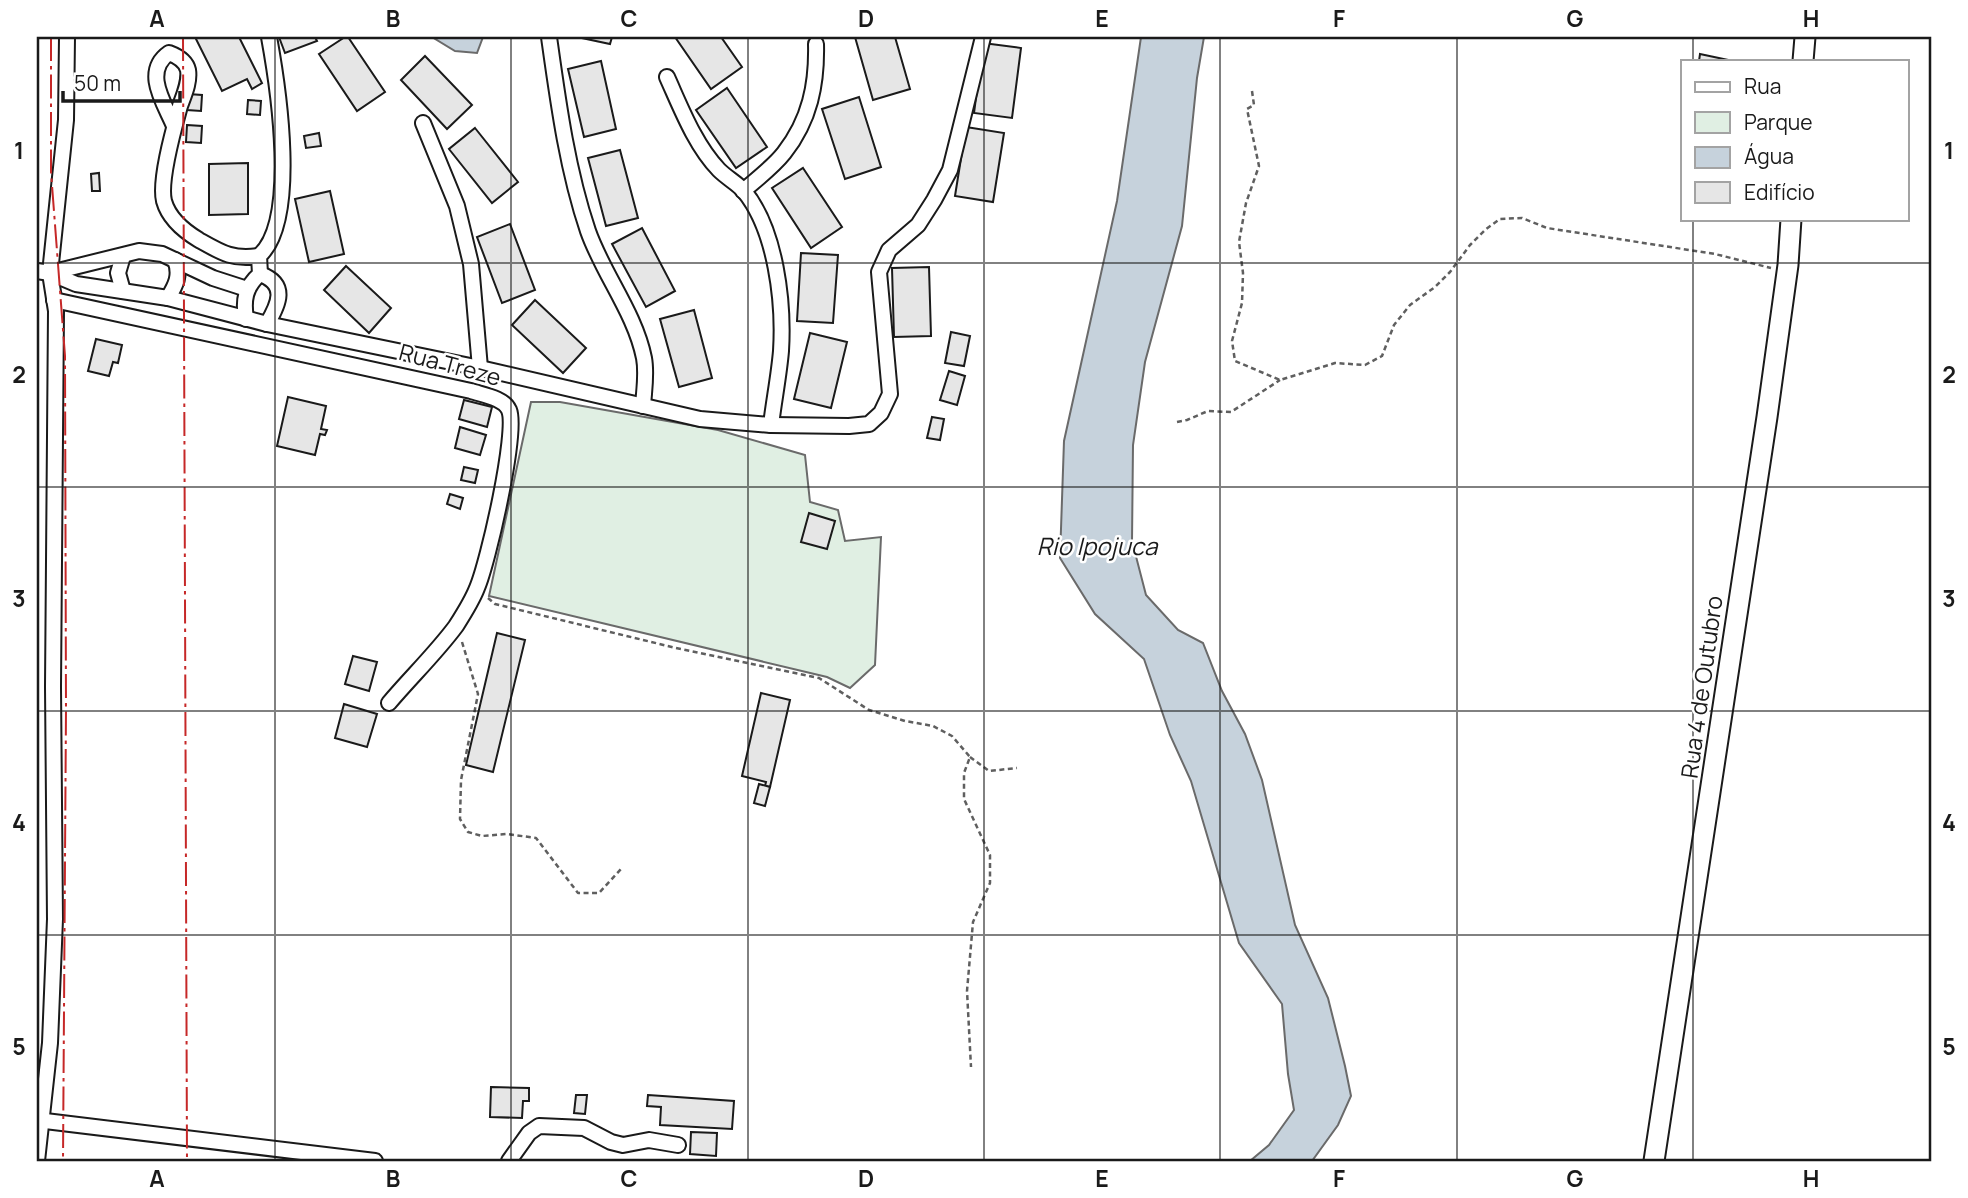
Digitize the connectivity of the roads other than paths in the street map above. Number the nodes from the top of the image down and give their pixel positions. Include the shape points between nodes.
1 (67, 37) edge
2 (269, 37) edge
3 (549, 37) edge
4 (983, 37) edge
5 (1805, 37) edge
6 (816, 44) dead end
7 (1803, 60) edge
8 (667, 76) dead end
9 (423, 123) dead end
10 (174, 127) dead end
11 (743, 191) junction
12 (1791, 220) edge
13 (123, 256) junction
14 (259, 256) junction
15 (175, 260) junction
16 (44, 272) edge
17 (260, 274) junction
18 (247, 289) junction
19 (123, 291) junction
20 (168, 298) junction
21 (54, 300) junction
22 (246, 319) junction
23 (267, 324) junction
24 (480, 368) junction
25 (643, 406) junction
26 (771, 425) junction
27 (389, 703) dead end
28 (39, 1120) edge
29 (678, 1145) dead end
30 (37, 1161) edge
31 (375, 1161) edge
32 (509, 1161) edge
33 (1654, 1161) edge

1 - 16 street via 66,120
2 - 14 street via 278,84 280,215 268,248
3 - 25 street via 588,230 637,334 644,359
4 - 26 street via 950,170 918,225 889,250 879,272 890,394 881,413 869,424
5 - 7 main road
6 - 11 street via 817,72 802,125 783,154
8 - 11 street via 702,146 718,169
9 - 24 street via 457,206 471,264
10 - 14 street via 164,180 164,200 173,219 221,252 240,259
11 - 26 street via 760,217 773,254 780,303 781,351
12 - 33 main road, Rua 4 de Outubro via 1734,642
13 - 15 street via 152,252
13 - 16 street
13 - 19 street via 118,273
14 - 17 street
15 - 18 street
15 - 20 street via 178,277
16 - 19 street via 76,284
16 - 21 street
17 - 18 street
17 - 23 street via 276,283 279,295
18 - 22 street
19 - 20 street
20 - 22 street
21 - 27 street, Rua Treze via 446,385 499,400 508,407 511,436 493,539 477,589 456,625
21 - 28 street via 55,919 50,1042
22 - 23 street
23 - 24 street
24 - 25 street
25 - 26 street via 700,419
28 - 30 street
28 - 31 street
29 - 32 street via 649,1140 623,1145 584,1128 539,1126 528,1133

